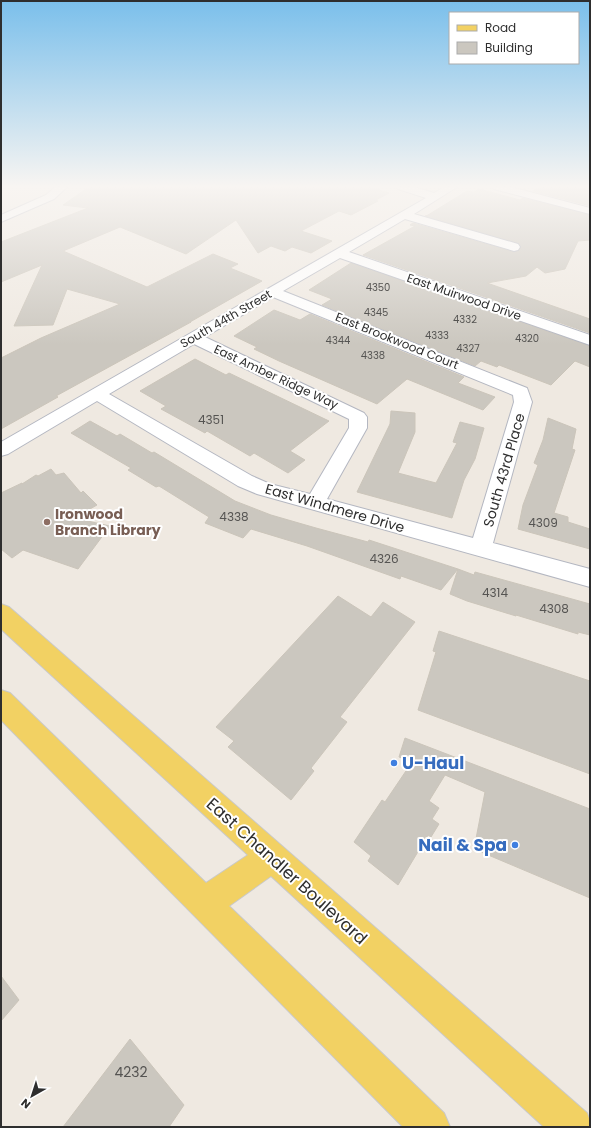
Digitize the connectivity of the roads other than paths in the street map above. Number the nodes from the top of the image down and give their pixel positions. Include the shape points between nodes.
1 (361, 240) edge
2 (489, 240) edge
3 (514, 247) dead end
4 (338, 253) junction
5 (273, 292) junction
6 (194, 338) junction
7 (590, 340) edge
8 (521, 392) joint
9 (97, 394) junction
10 (1, 450) edge
11 (315, 503) junction
12 (481, 548) junction
13 (590, 578) edge
14 (1, 614) edge
15 (1, 702) edge
16 (272, 857) junction
17 (204, 904) junction
18 (430, 1127) edge
19 (573, 1127) edge

1 - 4 street, South 44th Street
2 - 3 street
4 - 5 street, South 44th Street
4 - 7 street, East Muirwood Drive
5 - 6 street, South 44th Street
5 - 8 street, East Brookwood Court
6 - 9 street, South 44th Street
6 - 11 street, East Amber Ridge Way via 358,417 358,428
8 - 12 street, South 43rd Place via 523,402
9 - 10 street, South 44th Street
9 - 11 street, East Windmere Drive via 245,481
11 - 12 street, East Windmere Drive
12 - 13 street, East Windmere Drive
14 - 16 main road, East Chandler Boulevard
15 - 17 main road
16 - 17 main road
16 - 19 main road, East Chandler Boulevard
17 - 18 main road

